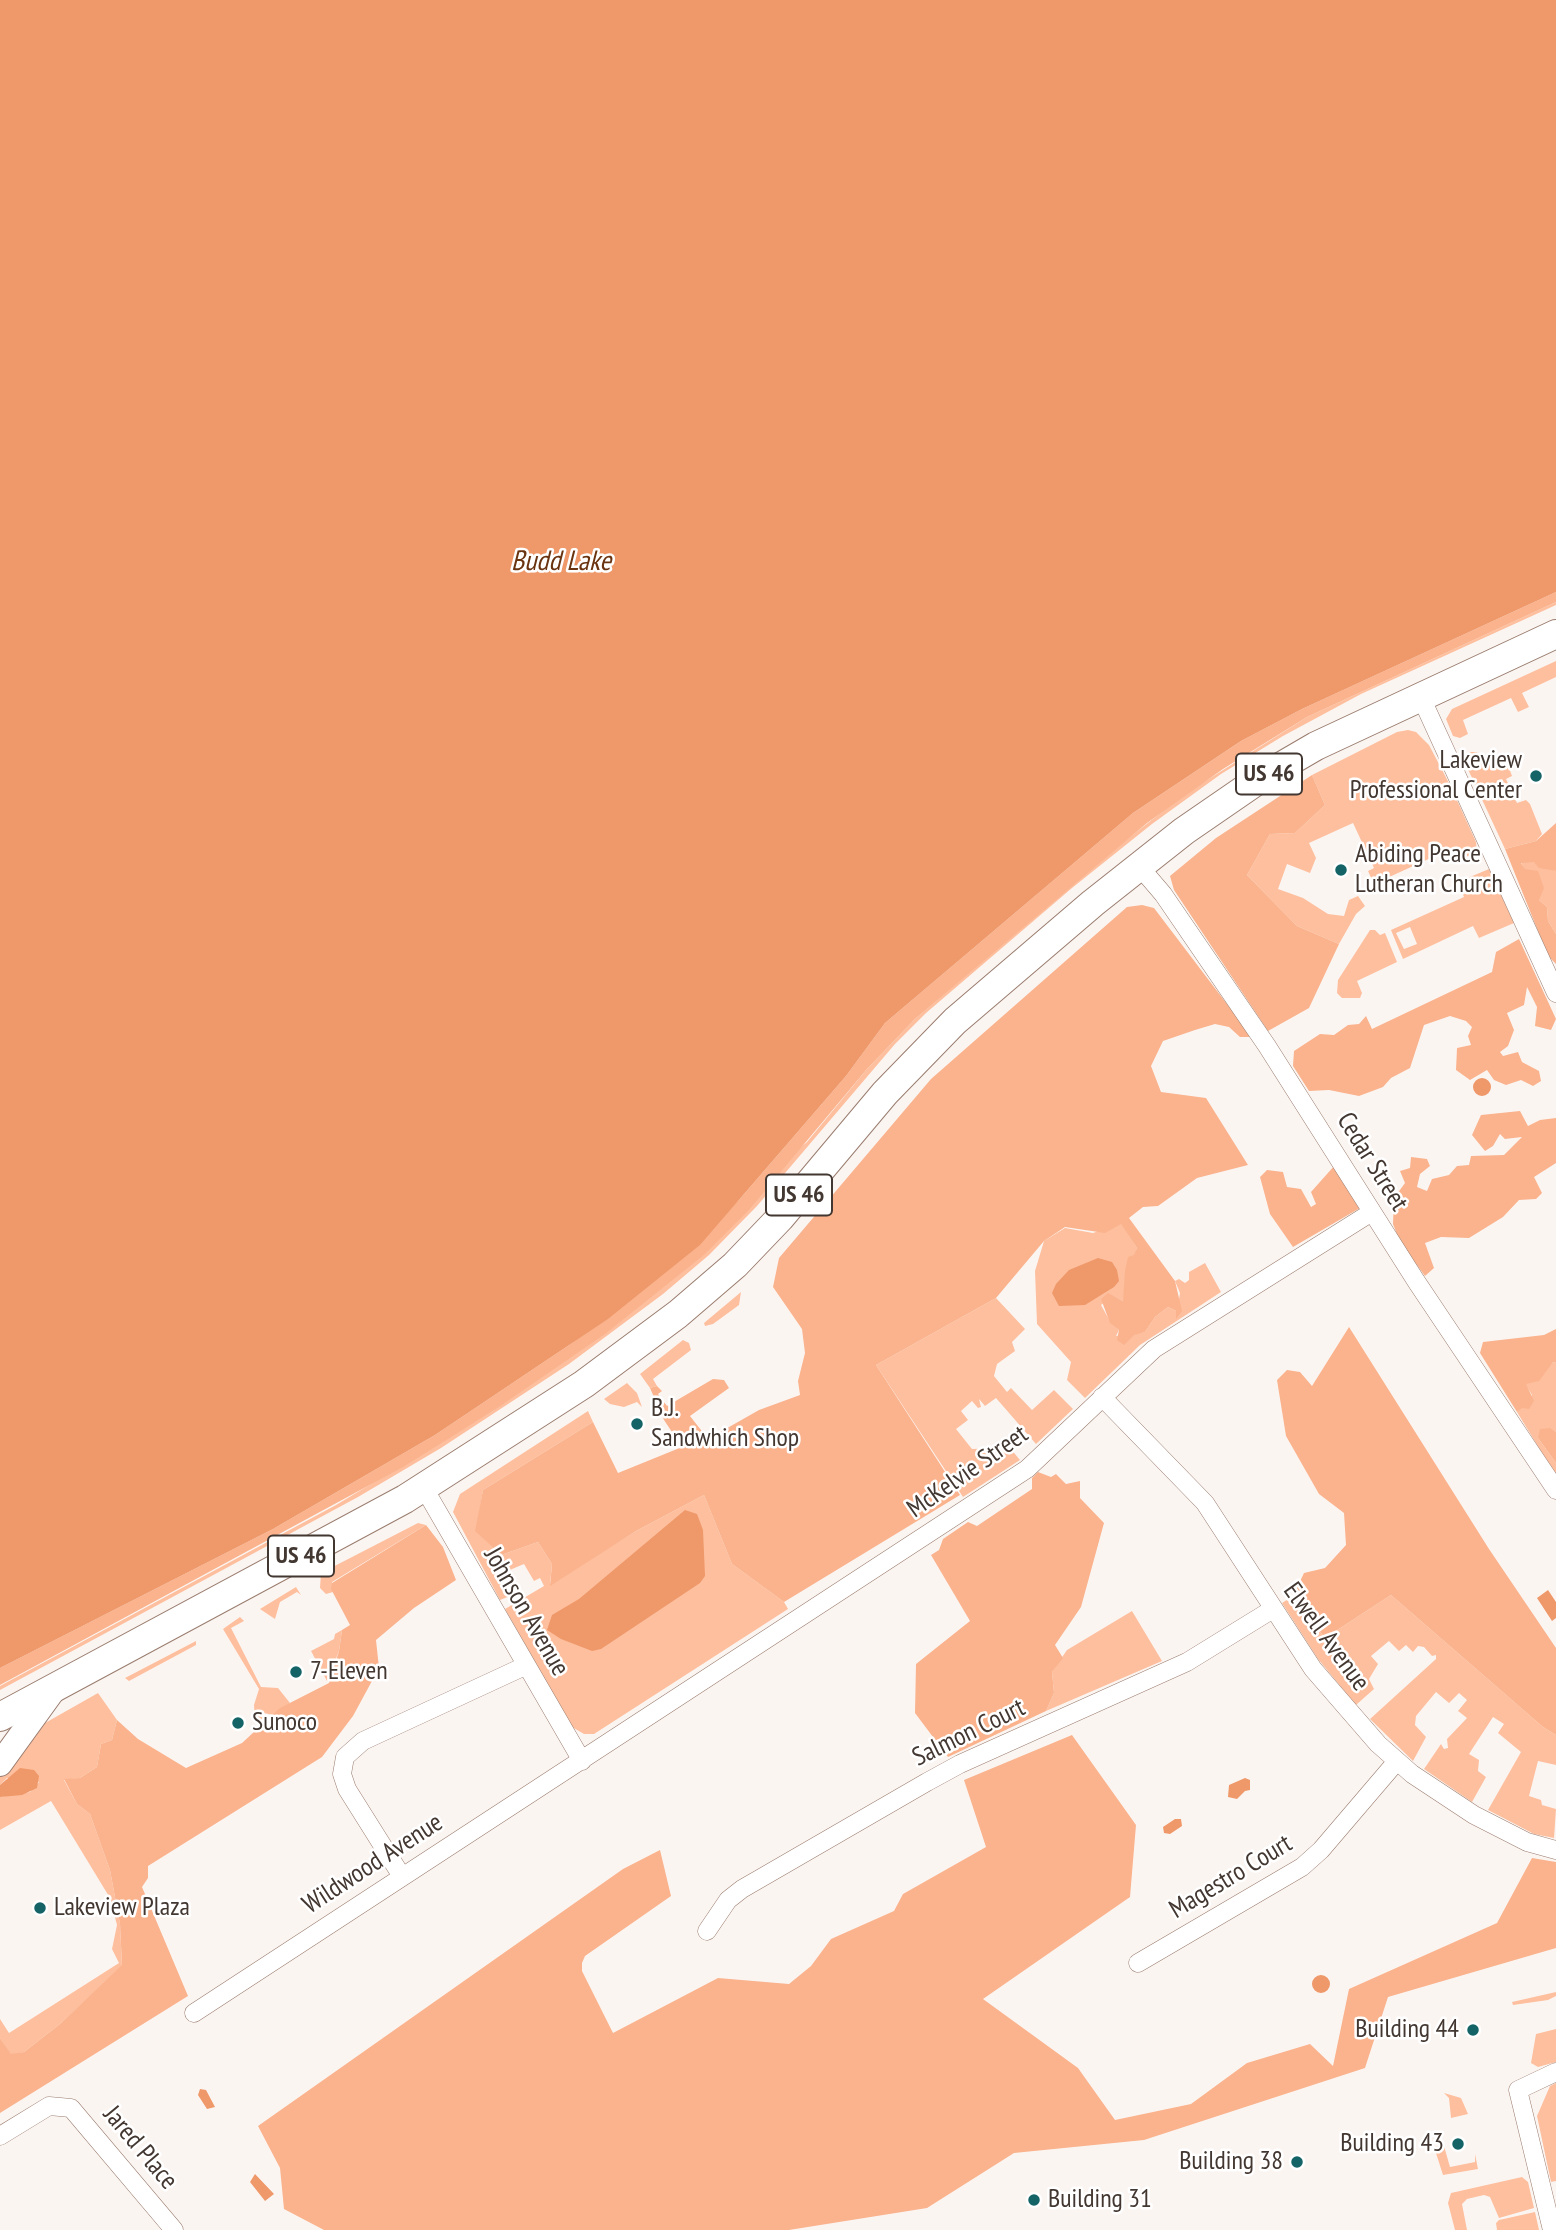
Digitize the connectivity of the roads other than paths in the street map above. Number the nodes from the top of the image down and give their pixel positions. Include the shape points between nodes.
1 (1556, 634) edge
2 (1420, 695) junction
3 (1139, 866) junction
4 (1556, 993) edge
5 (1372, 1212) junction
6 (1102, 1397) junction
7 (424, 1488) junction
8 (1556, 1490) edge
9 (1273, 1609) junction
10 (525, 1665) junction
11 (56, 1687) junction
12 (0, 1717) edge
13 (582, 1761) junction
14 (1397, 1761) junction
15 (0, 1764) edge
16 (1556, 1850) edge
17 (401, 1875) junction
18 (707, 1931) dead end
19 (1138, 1963) dead end
20 (194, 2013) dead end
21 (1556, 2072) edge
22 (0, 2136) edge
23 (174, 2230) edge
24 (1552, 2230) edge

1 - 2 main road, US 46
2 - 3 main road, US 46 via 1284,764
2 - 4 street
3 - 5 street, Cedar Street via 1267,1046
3 - 7 main road, US 46 via 930,1044 780,1218 708,1289 584,1384
5 - 6 street, McKelvie Street via 1154,1349
5 - 8 street, Cedar Street
6 - 9 street, Elwell Avenue via 1205,1503
6 - 13 street, McKelvie Street via 1027,1469
7 - 10 street, Johnson Avenue
7 - 11 main road, US 46
9 - 14 street, Elwell Avenue via 1336,1699
9 - 18 street, Salmon Court via 1187,1662 949,1770 742,1889 728,1900
10 - 13 street, Johnson Avenue
10 - 17 street via 363,1741 345,1757 342,1774 346,1789
11 - 12 main road, US 46
11 - 15 street
13 - 17 street, Wildwood Avenue
14 - 16 street, Elwell Avenue via 1499,1829
14 - 19 street, Magestro Court via 1302,1867
17 - 20 street, Wildwood Avenue
21 - 24 street via 1518,2090
22 - 23 street, Jared Place via 44,2108 71,2108

